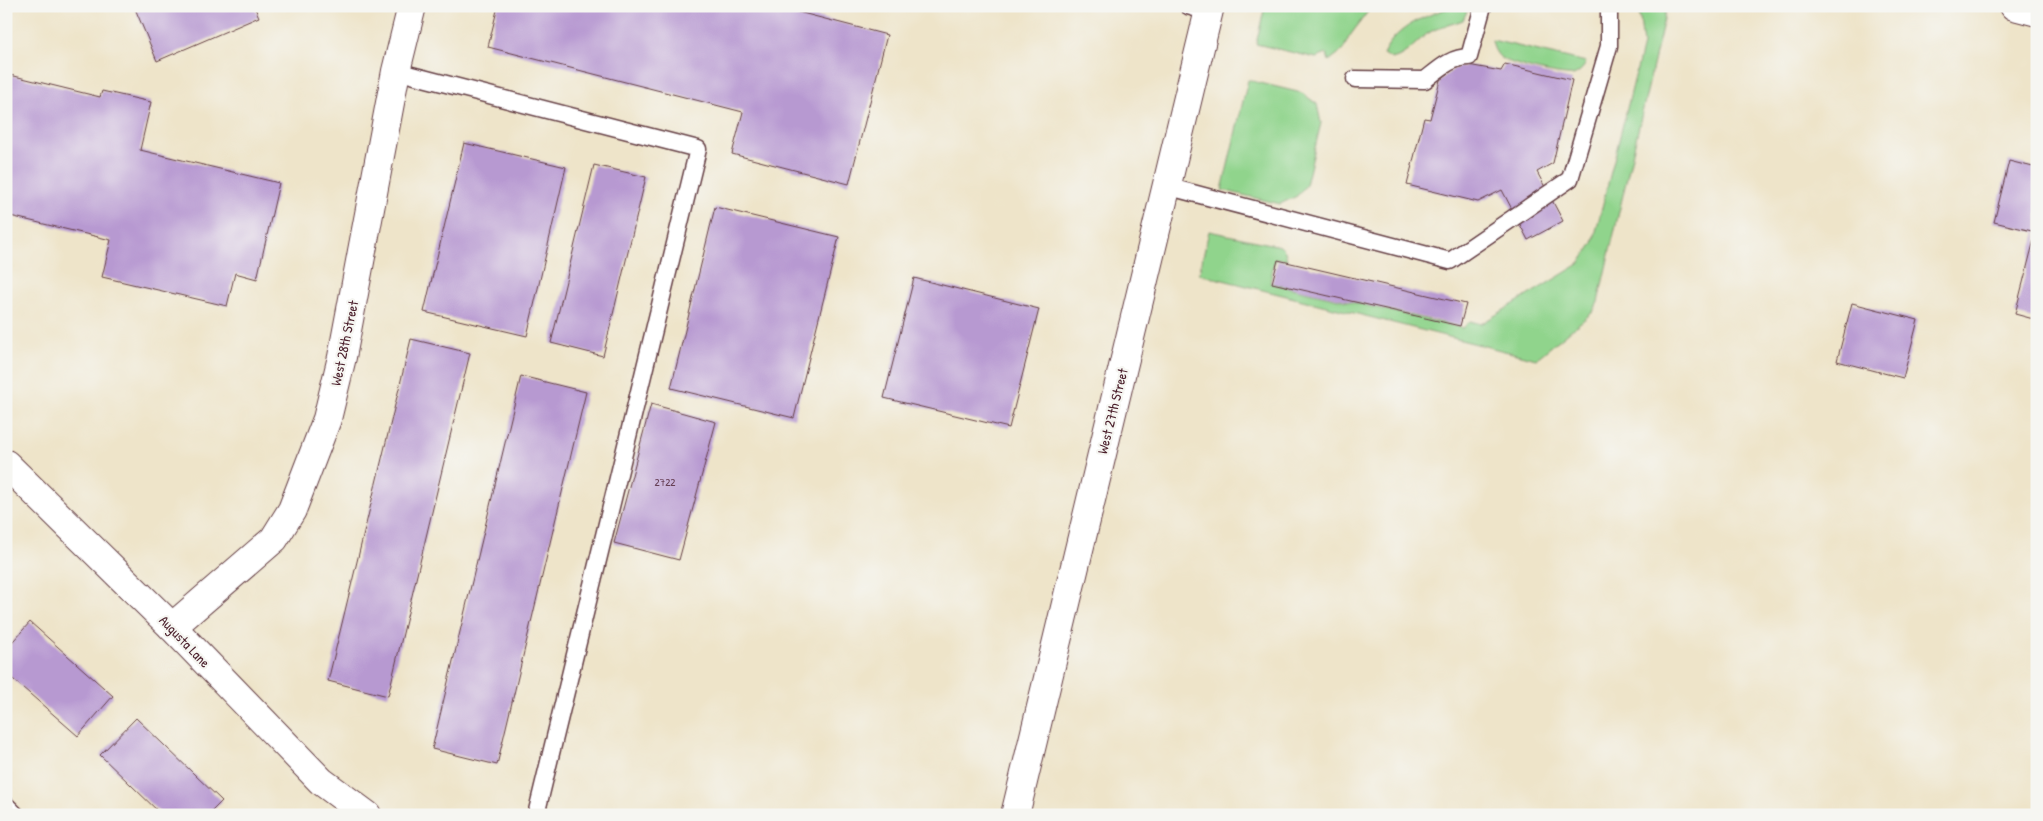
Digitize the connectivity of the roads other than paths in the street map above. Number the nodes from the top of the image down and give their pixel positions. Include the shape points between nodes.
1 (412, 6) edge
2 (1483, 6) edge
3 (1609, 6) edge
4 (2014, 6) edge
5 (1202, 8) edge
6 (2037, 12) edge
7 (396, 72) junction
8 (1354, 79) dead end
9 (1166, 186) junction
10 (6, 464) edge
11 (172, 627) junction
12 (6, 805) edge
13 (16, 815) edge
14 (367, 815) edge
15 (536, 815) edge
16 (1014, 815) edge

1 - 7 street, West 28th Street
2 - 8 lane via 1469,56 1458,57 1425,80
3 - 9 lane via 1609,46 1570,179 1450,261
4 - 6 street
5 - 9 street, West 27th Street
7 - 11 street, West 28th Street via 328,419 292,510 274,539
7 - 15 lane via 698,149
9 - 16 street, West 27th Street
10 - 11 street, Augusta Lane
11 - 14 street, Augusta Lane via 321,781
12 - 13 lane

